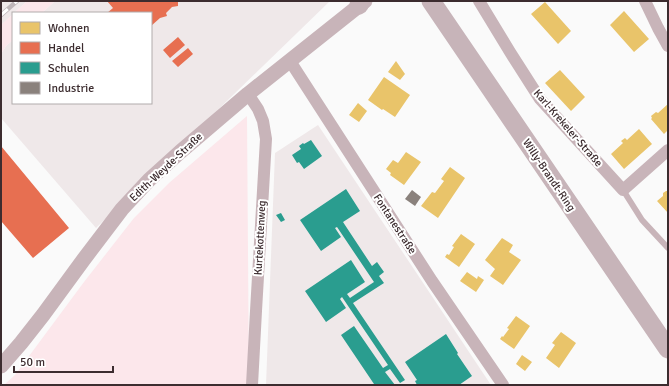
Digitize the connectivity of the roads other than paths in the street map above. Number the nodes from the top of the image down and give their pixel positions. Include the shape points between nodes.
1 (431, 1) edge
2 (479, 1) edge
3 (645, 1) edge
4 (362, 2) edge
5 (668, 46) edge
6 (290, 61) junction
7 (248, 94) junction
8 (668, 150) edge
9 (623, 190) junction
10 (668, 248) edge
11 (668, 349) edge
12 (1, 366) edge
13 (252, 385) edge
14 (503, 385) edge

1 - 11 main road, Willy-Brandt-Ring
2 - 9 street, Karl-Krekeler-Straße via 540,99
3 - 5 street
4 - 6 street, Edith-Weyde-Straße
6 - 7 street, Edith-Weyde-Straße
6 - 14 street, Fontanestraße
7 - 12 street, Edith-Weyde-Straße via 149,180 122,209 43,315
7 - 13 street, Kurtekottenweg via 263,121 266,139
8 - 9 street
9 - 10 lane via 642,220

